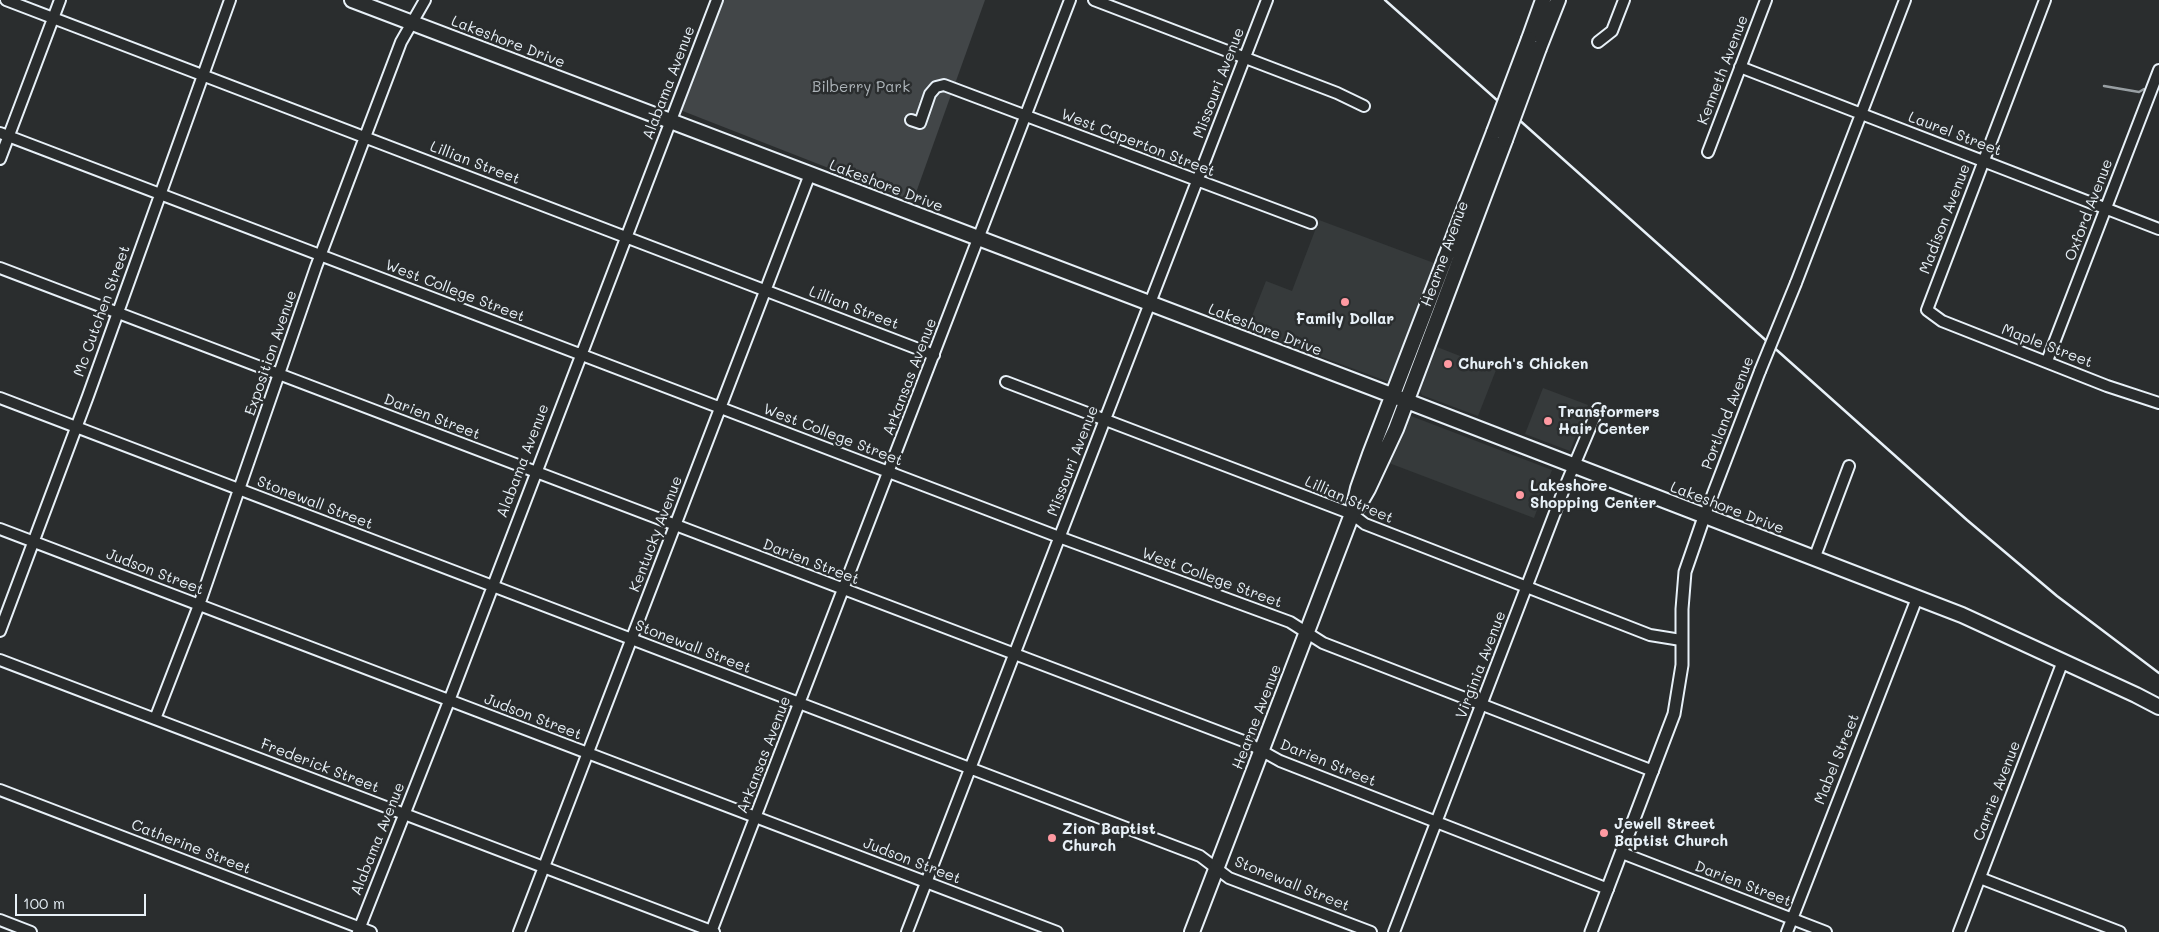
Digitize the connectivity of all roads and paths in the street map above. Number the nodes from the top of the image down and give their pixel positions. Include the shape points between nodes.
1 (6, 0) edge
2 (60, 0) edge
3 (230, 0) edge
4 (352, 0) edge
5 (424, 0) edge
6 (717, 0) edge
7 (1070, 0) edge
8 (1094, 0) edge
9 (1267, 0) edge
10 (1544, 0) edge
11 (1558, 0) edge
12 (1624, 0) edge
13 (1766, 0) edge
14 (1905, 0) edge
15 (2045, 0) edge
16 (53, 18) junction
17 (411, 23) junction
18 (1598, 42) dead end
19 (1534, 44) junction
20 (1244, 57) junction
21 (1740, 67) junction
22 (2159, 70) edge
23 (202, 75) junction
24 (1364, 106) dead end
25 (1860, 114) junction
26 (1026, 116) junction
27 (911, 120) dead end
28 (670, 121) junction
29 (4, 134) edge
30 (1499, 136) junction
31 (364, 137) junction
32 (1708, 152) dead end
33 (0, 159) edge
34 (1984, 161) junction
35 (810, 174) junction
36 (1197, 181) junction
37 (159, 194) junction
38 (2106, 208) junction
39 (1311, 223) dead end
40 (2159, 229) edge
41 (626, 237) junction
42 (979, 239) junction
43 (321, 255) junction
44 (0, 268) edge
45 (1436, 280) junction
46 (1451, 287) junction
47 (766, 291) junction
48 (1149, 304) junction
49 (1927, 310) joint
50 (117, 312) junction
51 (581, 355) junction
52 (934, 355) junction
53 (2047, 361) junction
54 (279, 375) junction
55 (1006, 382) dead end
56 (1392, 396) junction
57 (0, 398) edge
58 (1407, 402) junction
59 (2159, 403) edge
60 (720, 408) junction
61 (1598, 409) dead end
62 (1105, 420) junction
63 (75, 427) junction
64 (1575, 466) junction
65 (1849, 466) dead end
66 (535, 472) junction
67 (889, 472) junction
68 (239, 490) junction
69 (1352, 514) junction
70 (1704, 517) junction
71 (675, 526) junction
72 (0, 529) edge
73 (1059, 537) junction
74 (33, 542) junction
75 (1814, 559) junction
76 (492, 586) junction
77 (1527, 588) junction
78 (844, 590) junction
79 (1917, 598) junction
80 (199, 605) junction
81 (0, 631) edge
82 (1307, 633) junction
83 (631, 640) junction
84 (1681, 640) junction
85 (1014, 655) junction
86 (0, 660) edge
87 (2063, 661) junction
88 (449, 701) junction
89 (800, 704) junction
90 (1481, 705) junction
91 (2159, 707) edge
92 (155, 719) junction
93 (1261, 752) junction
94 (588, 754) junction
95 (970, 769) junction
96 (1653, 771) junction
97 (0, 790) edge
98 (404, 814) junction
99 (756, 817) junction
100 (1436, 822) junction
101 (1622, 853) junction
102 (544, 868) junction
103 (1216, 868) junction
104 (1980, 878) junction
105 (926, 882) junction
106 (1608, 889) junction
107 (1792, 919) junction
108 (0, 920) edge
109 (358, 930) edge
110 (31, 932) edge
111 (371, 932) edge
112 (519, 932) edge
113 (712, 932) edge
114 (907, 932) edge
115 (1057, 932) edge
116 (1192, 932) edge
117 (1371, 932) edge
118 (1394, 932) edge
119 (1591, 932) edge
120 (1787, 932) edge
121 (1826, 932) edge
122 (1959, 932) edge
123 (2120, 932) edge

1 - 16 street, Lillian Street
2 - 16 street
3 - 23 street, Mc Cutchen Street
4 - 17 main road, Lakeshore Drive
5 - 17 street, Exposition Avenue
6 - 28 street, Alabama Avenue
7 - 26 street, Arkansas Avenue
8 - 20 street
9 - 20 street, Missouri Avenue
10 - 19 main road, Hearne Avenue
11 - 19 main road, Hearne Avenue
12 - 18 street via 1612,31
13 - 21 street, Kenneth Avenue
14 - 25 street, Portland Avenue
15 - 34 street, Madison Avenue
16 - 23 street, Lillian Street
16 - 29 street
17 - 28 main road, Lakeshore Drive
17 - 31 street, Exposition Avenue
19 - 30 main road, Hearne Avenue, bridge
20 - 24 street
20 - 36 street, Missouri Avenue
21 - 25 street, Laurel Street
21 - 32 street, Kenneth Avenue
22 - 38 street, Oxford Avenue
23 - 31 street, Lillian Street
23 - 37 street, Mc Cutchen Street
25 - 34 street, Laurel Street
25 - 70 street, Portland Avenue, bridge
26 - 27 street, West Caperton Street via 944,85 936,87 930,94 920,123
26 - 36 street, West Caperton Street
26 - 42 street, Arkansas Avenue
28 - 35 main road, Lakeshore Drive
28 - 41 street, Alabama Avenue
29 - 33 street
29 - 37 street, West College Street
30 - 45 main road, Hearne Avenue
30 - 46 main road, Hearne Avenue
31 - 41 street, Lillian Street
31 - 43 street, Exposition Avenue
34 - 38 street, Laurel Street
34 - 49 street, Madison Avenue
35 - 42 main road, Lakeshore Drive
35 - 47 street, Kentucky Avenue
36 - 39 street, West Caperton Street
36 - 48 street, Missouri Avenue
37 - 43 street, West College Street
37 - 50 street, Mc Cutchen Street
38 - 40 street, Laurel Street
38 - 53 street, Oxford Avenue
41 - 47 street, Lillian Street
41 - 51 street, Alabama Avenue
42 - 48 main road, Lakeshore Drive
42 - 52 street, Arkansas Avenue
43 - 51 street, West College Street
43 - 54 street, Exposition Avenue
44 - 50 street, Darien Street
45 - 46 main road
45 - 56 main road, Hearne Avenue
46 - 58 main road, Hearne Avenue
47 - 52 street, Lillian Street
47 - 60 street, Kentucky Avenue
48 - 56 main road, Lakeshore Drive
48 - 62 street, Missouri Avenue
49 - 53 street, Maple Street via 1942,321
50 - 54 street, Darien Street
50 - 63 street, Mc Cutchen Street
51 - 60 street, West College Street
51 - 66 street, Alabama Avenue
52 - 67 street, Arkansas Avenue
53 - 59 street, Maple Street
54 - 66 street, Darien Street
54 - 68 street, Exposition Avenue
55 - 62 street, Lillian Street
56 - 58 main road, Lakeshore Drive
56 - 69 main road, Hearne Avenue via 1358,488
57 - 63 street, Stonewall Street
58 - 64 main road, Lakeshore Drive
58 - 69 main road, Hearne Avenue via 1368,489
60 - 67 street, West College Street
60 - 71 street, Kentucky Avenue
61 - 64 street, Virginia Avenue
62 - 69 street, Lillian Street
62 - 73 street, Missouri Avenue
63 - 68 street, Stonewall Street
63 - 74 street, Mc Cutchen Street
64 - 70 main road, Lakeshore Drive
64 - 77 street, Virginia Avenue
65 - 75 street
66 - 71 street, Darien Street
66 - 76 street, Alabama Avenue
67 - 73 street, West College Street
67 - 78 street, Arkansas Avenue
68 - 76 street, Stonewall Street
68 - 80 street, Exposition Avenue
69 - 77 street, Lillian Street via 1365,524
69 - 82 main road, Hearne Avenue
70 - 75 main road, Lakeshore Drive
70 - 84 street, Portland Avenue via 1685,572
71 - 78 street, Darien Street
71 - 83 street, Kentucky Avenue
72 - 74 street, Judson Street
73 - 82 street, West College Street via 1290,622
73 - 85 street, Missouri Avenue
74 - 80 street, Judson Street
74 - 81 street, Mc Cutchen Street
75 - 79 main road, Lakeshore Drive
76 - 83 street, Stonewall Street
76 - 88 street, Alabama Avenue
77 - 84 street, Lillian Street via 1650,635
77 - 90 street, Virginia Avenue
78 - 85 street, Darien Street
78 - 89 street, Arkansas Avenue
79 - 87 main road, Lakeshore Drive
79 - 107 street, Mabel Street
80 - 88 street, Judson Street
80 - 92 street, Exposition Avenue
82 - 90 street, West College Street via 1323,643
82 - 93 main road, Hearne Avenue
83 - 89 street, Stonewall Street
83 - 94 street, Kentucky Avenue
84 - 96 street, Portland Avenue via 1682,665 1674,714
85 - 93 street, Darien Street via 1246,742
85 - 95 street, Missouri Avenue
86 - 92 street, Frederick Street
87 - 91 main road, Lakeshore Drive
87 - 104 street, Carrie Avenue
88 - 94 street, Judson Street
88 - 98 street, Alabama Avenue
89 - 95 street, Stonewall Street
89 - 99 street, Arkansas Avenue
90 - 96 street, West College Street
90 - 100 street, Virginia Avenue
92 - 98 street, Frederick Street
93 - 100 street, Darien Street
93 - 103 main road, Hearne Avenue
94 - 99 street, Judson Street
94 - 102 street, Kentucky Avenue
95 - 103 street, Stonewall Street via 1200,856
95 - 105 street, Missouri Avenue
96 - 101 street, Portland Avenue
97 - 109 street, Catherine Street
98 - 102 street, Frederick Street
98 - 109 street, Alabama Avenue
99 - 105 street, Judson Street
99 - 113 street, Arkansas Avenue
100 - 106 street, Darien Street
100 - 118 street, Virginia Avenue
101 - 106 street, Portland Avenue
101 - 107 street, Darien Street
102 - 112 street, Kentucky Avenue
102 - 113 street, Frederick Street
103 - 116 main road, Hearne Avenue
103 - 117 street, Stonewall Street via 1228,878
104 - 122 street, Carrie Avenue
104 - 123 street
105 - 114 street, Missouri Avenue
105 - 115 street, Judson Street
106 - 119 street, Portland Avenue
107 - 120 street, Mabel Street
107 - 121 street, Darien Street
108 - 110 street
109 - 111 street, Catherine Street

